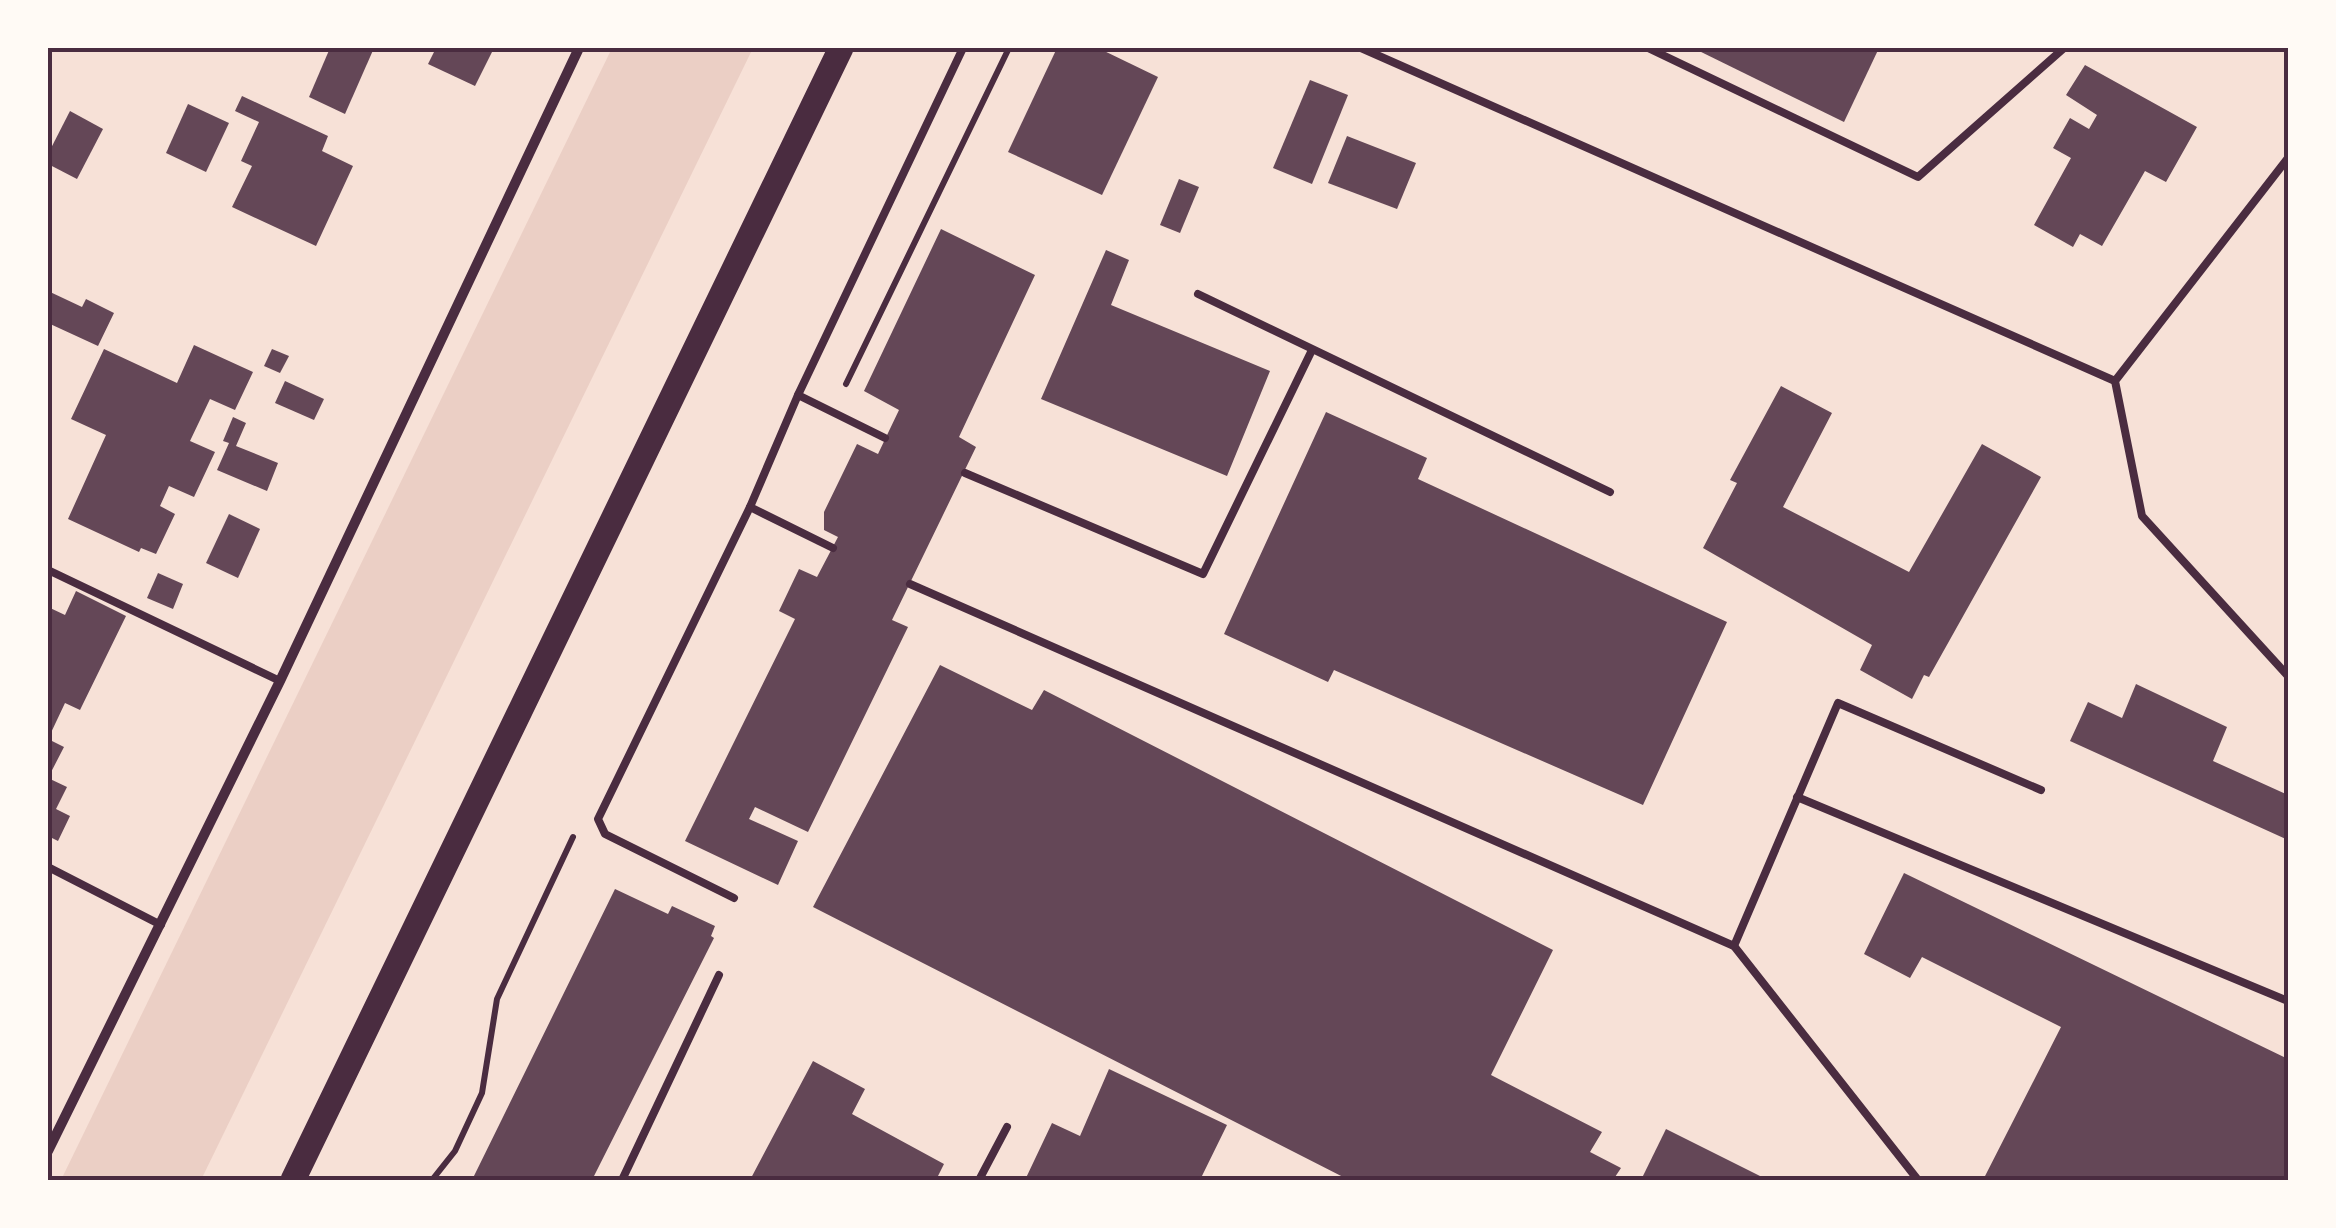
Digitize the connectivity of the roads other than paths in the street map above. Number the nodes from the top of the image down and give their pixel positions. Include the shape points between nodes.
1 (579, 48) edge
2 (841, 48) edge
3 (963, 48) edge
4 (1361, 48) edge
5 (1648, 48) edge
6 (2064, 48) edge
7 (2288, 158) edge
8 (1198, 294) dead end
9 (1312, 350) junction
10 (2115, 380) junction
11 (798, 395) junction
12 (886, 438) dead end
13 (965, 473) dead end
14 (1610, 492) dead end
15 (750, 507) junction
16 (833, 548) dead end
17 (48, 570) edge
18 (910, 584) dead end
19 (2288, 676) edge
20 (280, 681) junction
21 (2042, 790) dead end
22 (1797, 798) junction
23 (48, 867) edge
24 (734, 898) dead end
25 (161, 925) junction
26 (1734, 946) junction
27 (719, 974) dead end
28 (2288, 1000) edge
29 (1007, 1127) dead end
30 (49, 1145) edge
31 (293, 1180) edge
32 (622, 1180) edge
33 (979, 1180) edge
34 (1918, 1180) edge

1 - 20 street
2 - 31 main road
3 - 11 lane
4 - 10 lane
5 - 6 lane via 1918,177
7 - 10 lane
8 - 9 lane
9 - 13 lane via 1203,574
9 - 14 lane
10 - 19 lane via 2142,516
11 - 12 lane
11 - 15 lane
15 - 16 lane
15 - 24 lane via 598,819 604,834
17 - 20 lane
18 - 26 lane
20 - 25 street
21 - 22 lane via 1838,703
22 - 26 lane
22 - 28 lane
23 - 25 lane
25 - 30 street
26 - 34 lane
27 - 32 lane
29 - 33 lane

